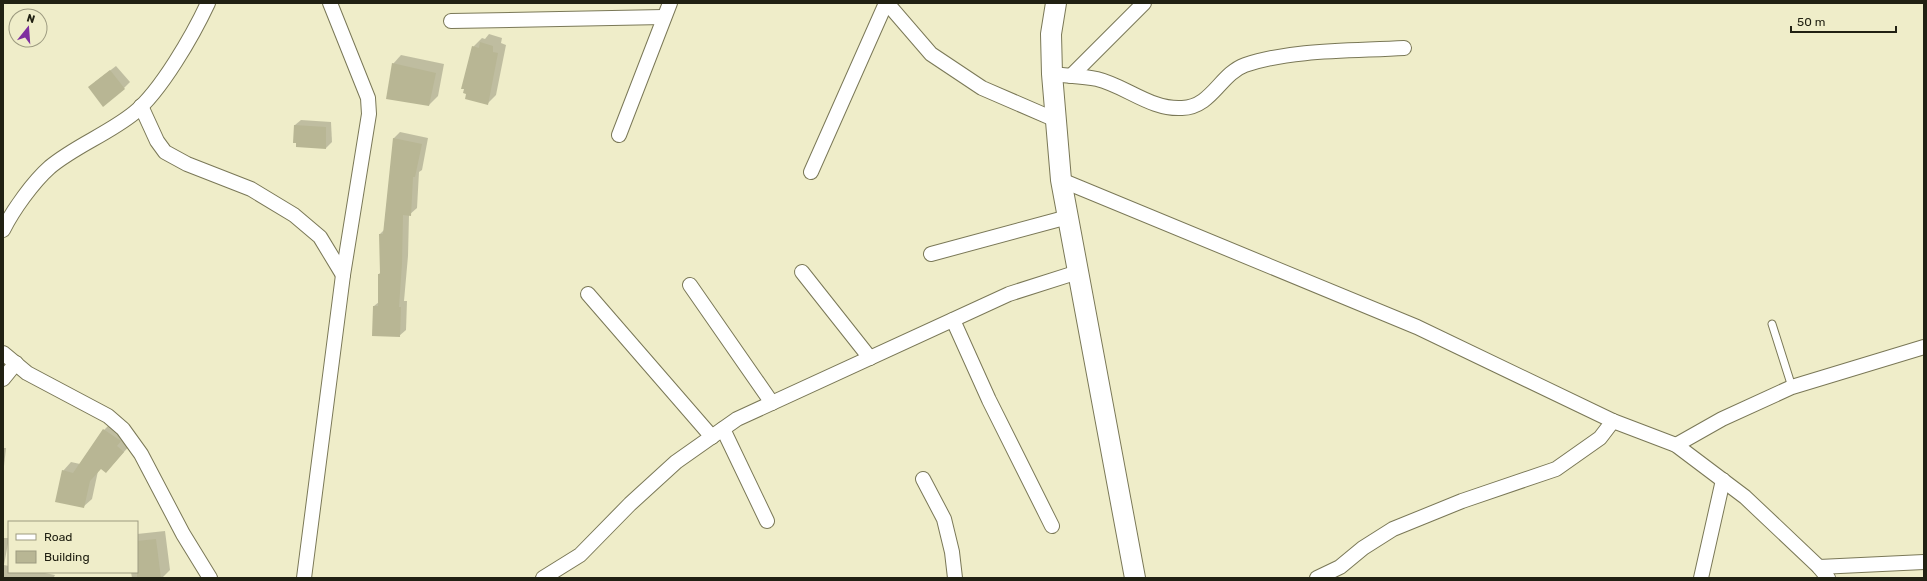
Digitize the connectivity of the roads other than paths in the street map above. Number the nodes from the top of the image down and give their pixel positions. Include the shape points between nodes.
1 (208, 3) edge
2 (330, 3) edge
3 (670, 3) edge
4 (886, 3) edge
5 (1056, 3) edge
6 (1144, 3) edge
7 (664, 17) junction
8 (451, 21) dead end
9 (1404, 48) dead end
10 (1061, 75) junction
11 (141, 106) junction
12 (1056, 120) junction
13 (619, 135) dead end
14 (811, 172) dead end
15 (1061, 180) junction
16 (1068, 216) junction
17 (3, 230) edge
18 (931, 254) dead end
19 (802, 272) dead end
20 (1078, 272) junction
21 (343, 275) junction
22 (690, 285) dead end
23 (588, 294) dead end
24 (953, 320) junction
25 (1772, 324) dead end
26 (1924, 347) edge
27 (3, 353) edge
28 (870, 358) junction
29 (16, 364) junction
30 (3, 379) edge
31 (1792, 388) junction
32 (772, 403) junction
33 (1613, 421) junction
34 (717, 433) junction
35 (1676, 445) junction
36 (923, 479) dead end
37 (1723, 480) junction
38 (767, 521) dead end
39 (1052, 526) dead end
40 (1924, 562) edge
41 (1823, 573) edge
42 (210, 578) edge
43 (304, 578) edge
44 (543, 578) edge
45 (955, 578) edge
46 (1135, 578) edge
47 (1317, 578) edge
48 (1701, 578) edge

1 - 11 street via 159,87
2 - 21 street via 368,98 369,114
3 - 7 street
4 - 12 street via 931,54 982,88
4 - 14 street
5 - 10 main road via 1051,34
6 - 10 street
7 - 8 street
7 - 13 street
9 - 10 street via 1277,56 1244,66 1227,75 1203,102 1183,108 1158,105 1098,80
10 - 12 main road
11 - 17 street via 135,113 50,168 13,210
11 - 21 street via 157,141 165,152 187,164 251,189 294,215 320,237
12 - 15 main road
15 - 16 main road
15 - 33 street via 1417,327
16 - 18 street
16 - 20 main road
19 - 28 street
20 - 24 street via 1009,294
20 - 46 main road
21 - 43 street
22 - 32 street
23 - 34 street
24 - 28 street
24 - 39 street via 989,400
25 - 31 lane
26 - 31 street
27 - 29 street
28 - 32 street
29 - 30 street
29 - 42 street via 27,373 108,416 122,429 141,454 183,534
31 - 35 street via 1722,419
32 - 34 street via 737,419
33 - 35 street
33 - 47 street via 1600,438 1556,469 1462,501 1393,529 1363,548 1340,567
34 - 38 street
34 - 44 street via 676,462 580,555
35 - 37 street
36 - 45 street via 944,519
37 - 41 street via 1745,496
37 - 48 street
40 - 41 street

